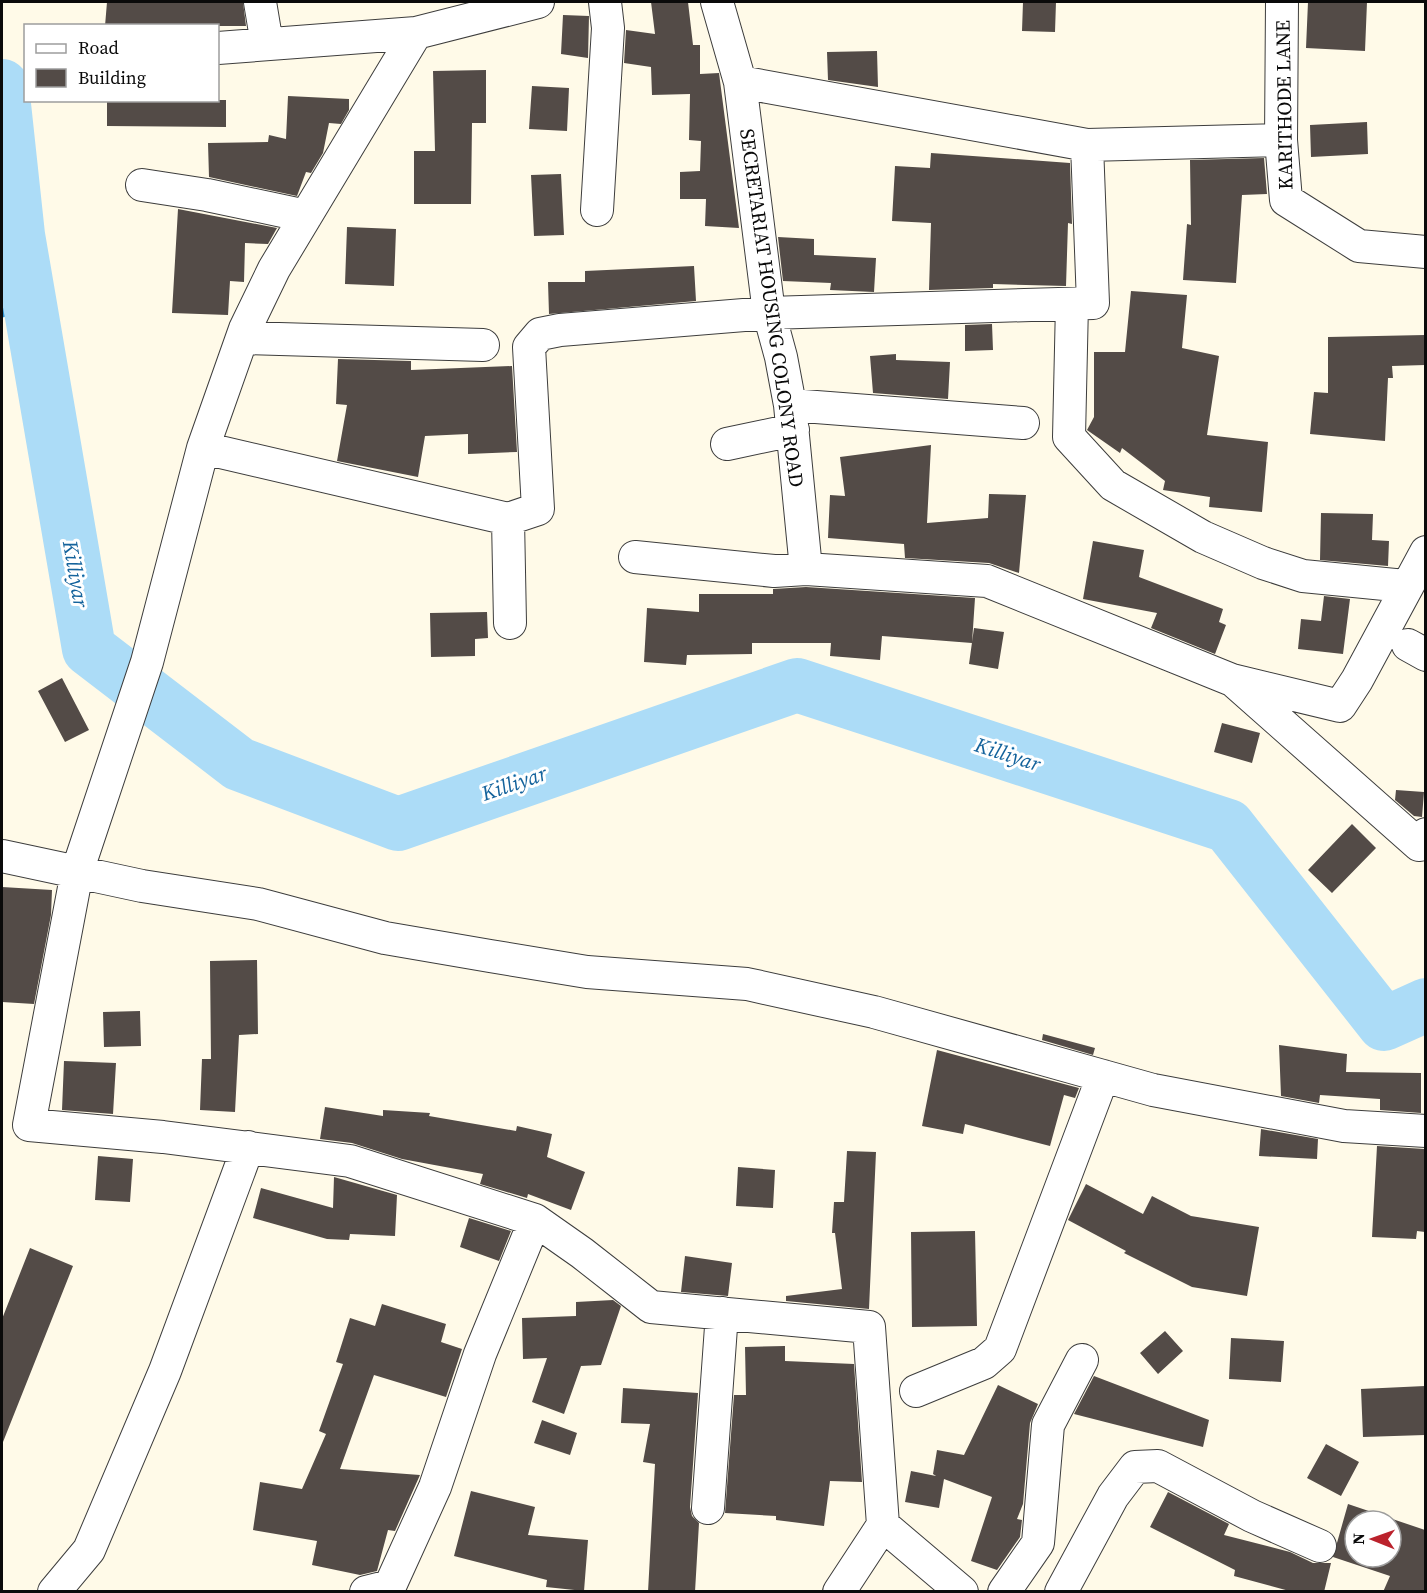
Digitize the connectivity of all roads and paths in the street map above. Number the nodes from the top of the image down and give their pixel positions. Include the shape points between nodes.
1 (260, 2) edge
2 (538, 2) edge
3 (605, 2) edge
4 (717, 2) edge
5 (1282, 2) edge
6 (416, 33) junction
7 (267, 44) junction
8 (219, 48) edge
9 (740, 82) junction
10 (1281, 140) junction
11 (1087, 145) junction
12 (142, 185) dead end
13 (597, 210) dead end
14 (306, 216) junction
15 (1425, 252) edge
16 (1072, 304) junction
17 (769, 313) junction
18 (242, 338) junction
19 (483, 345) dead end
20 (791, 417) junction
21 (1023, 423) dead end
22 (727, 444) dead end
23 (203, 448) junction
24 (508, 519) junction
25 (1425, 552) edge
26 (635, 557) dead end
27 (806, 569) junction
28 (1405, 586) junction
29 (510, 623) dead end
30 (1232, 680) junction
31 (1425, 834) edge
32 (2, 856) edge
33 (77, 872) junction
34 (1103, 1076) junction
35 (1425, 1131) edge
36 (248, 1147) junction
37 (535, 1220) junction
38 (722, 1313) junction
39 (1082, 1360) dead end
40 (916, 1391) dead end
41 (708, 1508) dead end
42 (882, 1525) junction
43 (1320, 1546) dead end
44 (54, 1592) edge
45 (366, 1592) edge
46 (839, 1592) edge
47 (962, 1592) edge
48 (1004, 1592) edge
49 (1062, 1592) edge

1 - 7 street
2 - 6 street
3 - 13 street via 608,28
4 - 9 street, SECRETARIAT HOUSING COLONY ROAD
5 - 10 street, KARITHODE LANE
6 - 7 street
6 - 14 street
7 - 8 street
9 - 11 street
9 - 17 street, SECRETARIAT HOUSING COLONY ROAD
10 - 11 street
10 - 15 street, KARITHODE LANE via 1286,200 1359,246
11 - 16 street via 1093,303
12 - 14 street
14 - 18 street via 274,269
16 - 17 street
16 - 28 street via 1069,437 1113,485 1203,537 1263,563 1303,576
17 - 20 street, SECRETARIAT HOUSING COLONY ROAD
17 - 24 street via 540,334 529,347 538,509
18 - 19 street
18 - 23 street
20 - 21 street
20 - 22 street
20 - 27 street, SECRETARIAT HOUSING COLONY ROAD
23 - 24 street
23 - 33 street via 147,662
24 - 29 street
25 - 28 street
26 - 27 street via 774,572
27 - 30 street via 987,581
28 - 30 street via 1340,706
30 - 31 street via 1419,845
32 - 33 street
33 - 34 street via 258,904 385,938 490,956 587,972 747,984 874,1012
33 - 36 street via 29,1125
34 - 35 street via 1153,1090 1344,1126
34 - 40 street via 1000,1349 984,1363
36 - 37 street via 350,1161
36 - 44 street via 165,1371 89,1550
37 - 38 street via 651,1307
37 - 45 street via 480,1353 435,1487 390,1586
38 - 41 street
38 - 42 street via 868,1327
39 - 48 street via 1048,1425 1038,1543
42 - 46 street
42 - 47 street
43 - 49 street via 1252,1516 1158,1466 1136,1467 1113,1496

